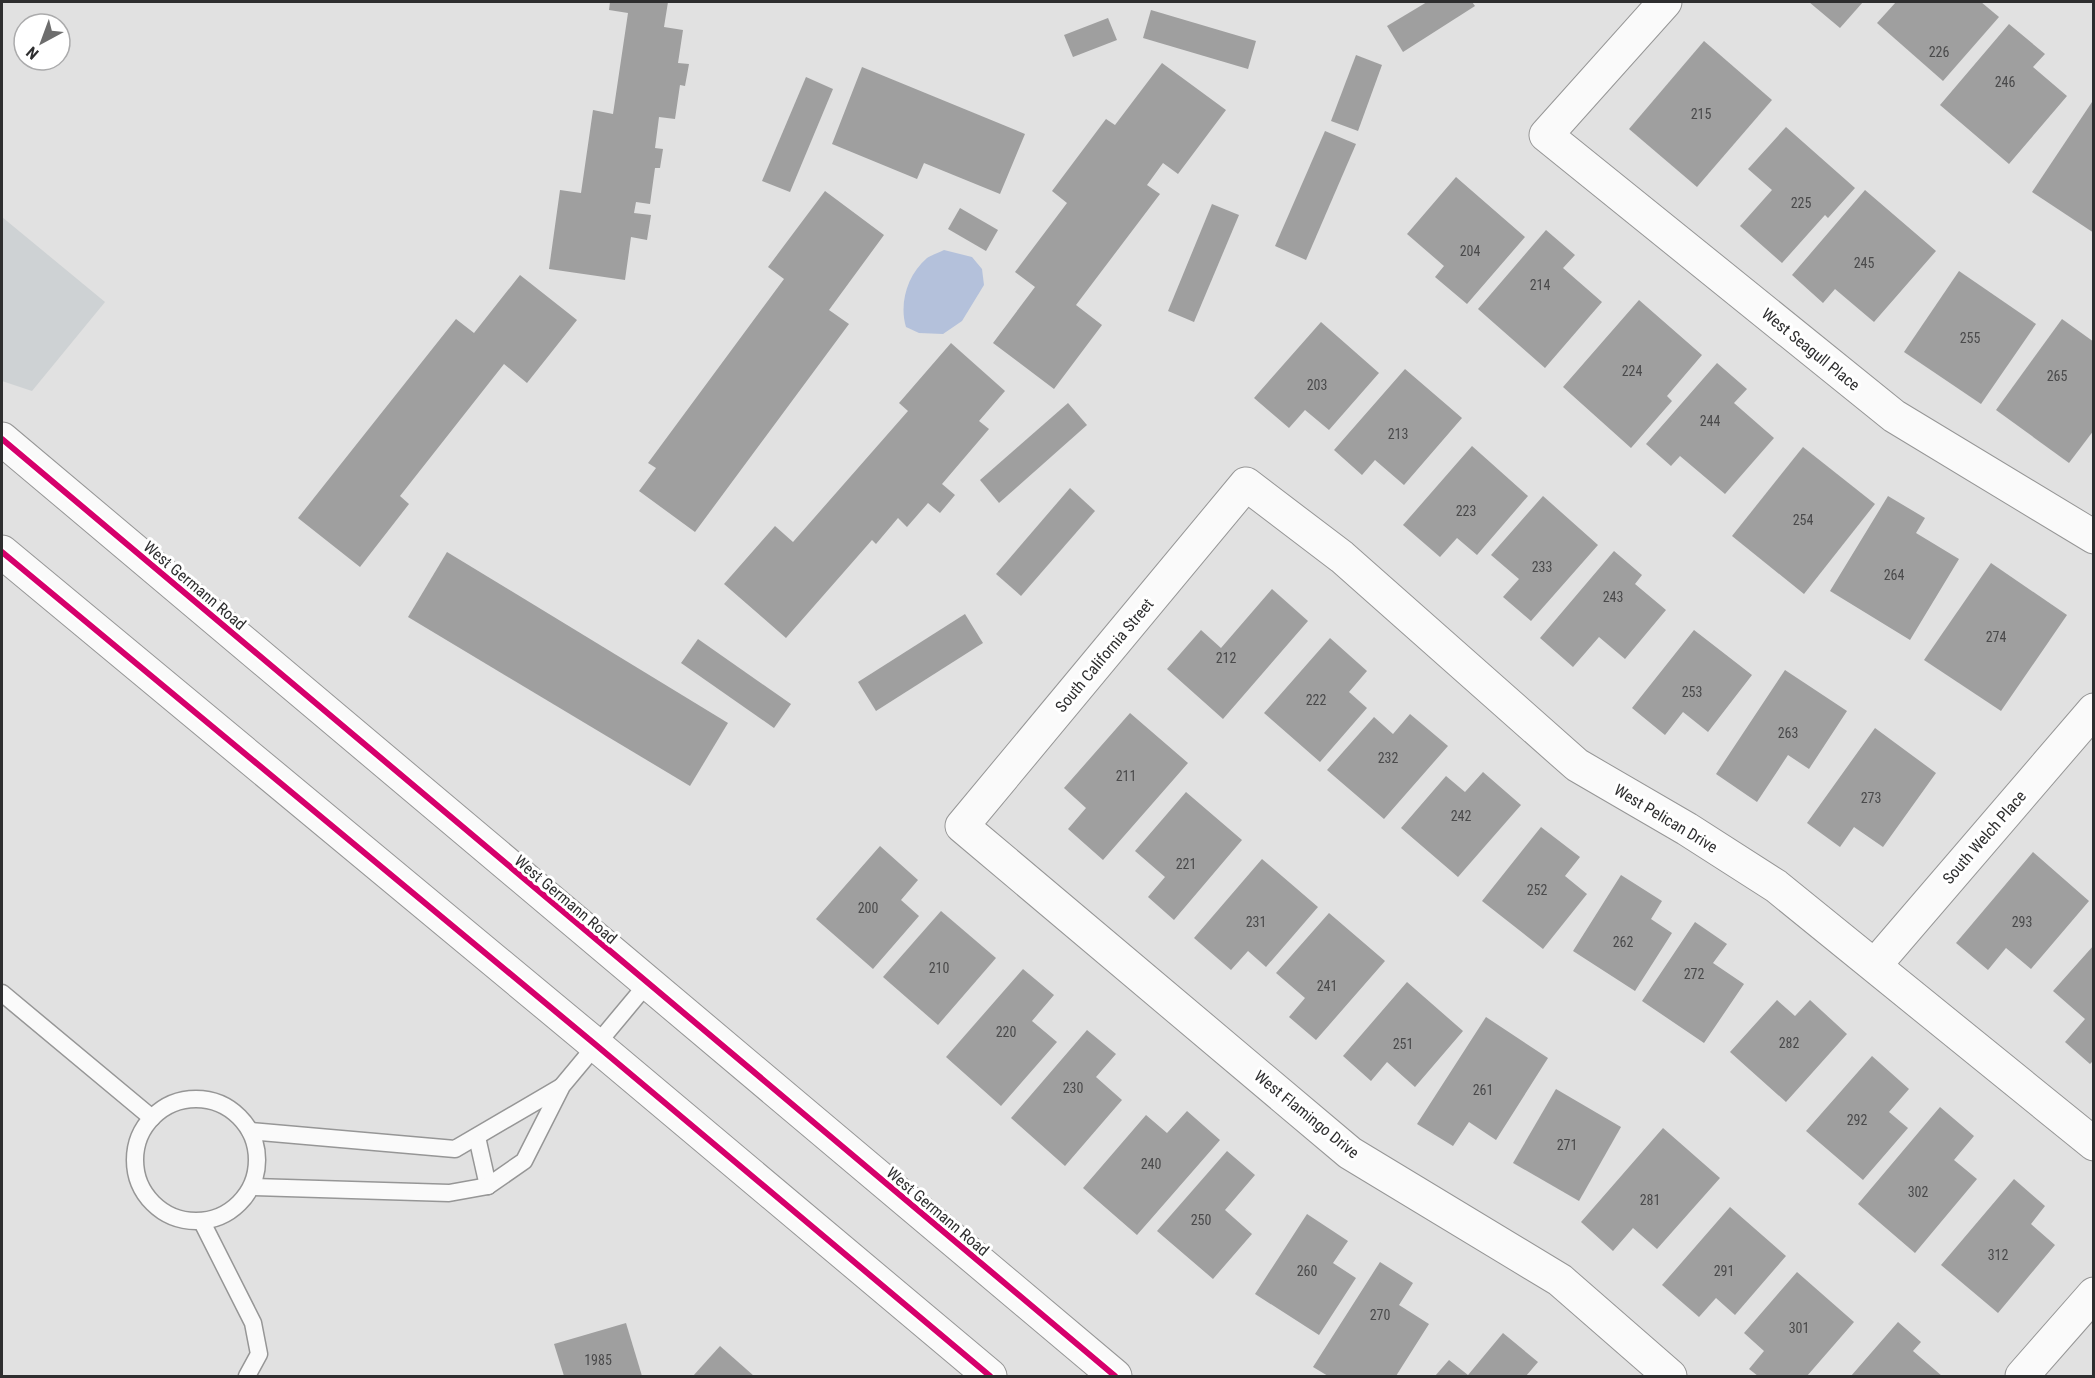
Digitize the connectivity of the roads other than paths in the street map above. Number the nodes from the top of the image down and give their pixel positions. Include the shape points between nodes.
1 (1665, 2) edge
2 (2, 439) edge
3 (1246, 484) joint
4 (2094, 537) edge
5 (2, 552) edge
6 (2094, 710) edge
7 (962, 826) joint
8 (1875, 964) junction
9 (647, 984) junction
10 (2, 993) edge
11 (597, 1046) junction
12 (562, 1086) junction
13 (152, 1118) junction
14 (250, 1131) junction
15 (477, 1137) junction
16 (2094, 1144) edge
17 (488, 1186) junction
18 (252, 1187) junction
19 (202, 1222) junction
20 (2094, 1294) edge
21 (2035, 1372) edge
22 (247, 1377) edge
23 (990, 1377) edge
24 (1115, 1377) edge
25 (1670, 1377) edge

1 - 4 street, West Seagull Place via 1546,135 1894,416
2 - 9 street, West Germann Road
3 - 7 street, South California Street
3 - 8 street, West Pelican Drive via 1342,557 1577,765 1776,886
5 - 11 street
6 - 8 street, South Welch Place
7 - 25 street, West Flamingo Drive via 1350,1153 1560,1280
8 - 16 street, West Pelican Drive
9 - 11 lane
9 - 24 street, West Germann Road
10 - 13 lane
11 - 12 lane
11 - 23 street
12 - 15 lane
12 - 17 lane via 524,1161
13 - 14 lane via 167,1106 205,1100 223,1105 239,1116
13 - 19 lane via 140,1135 135,1156 137,1176 146,1196 161,1211 181,1220
14 - 15 lane via 455,1149
14 - 18 lane via 257,1149
15 - 17 lane
17 - 18 lane via 449,1192
18 - 19 lane via 240,1204 222,1216
19 - 22 lane via 253,1323 259,1354
20 - 21 street

